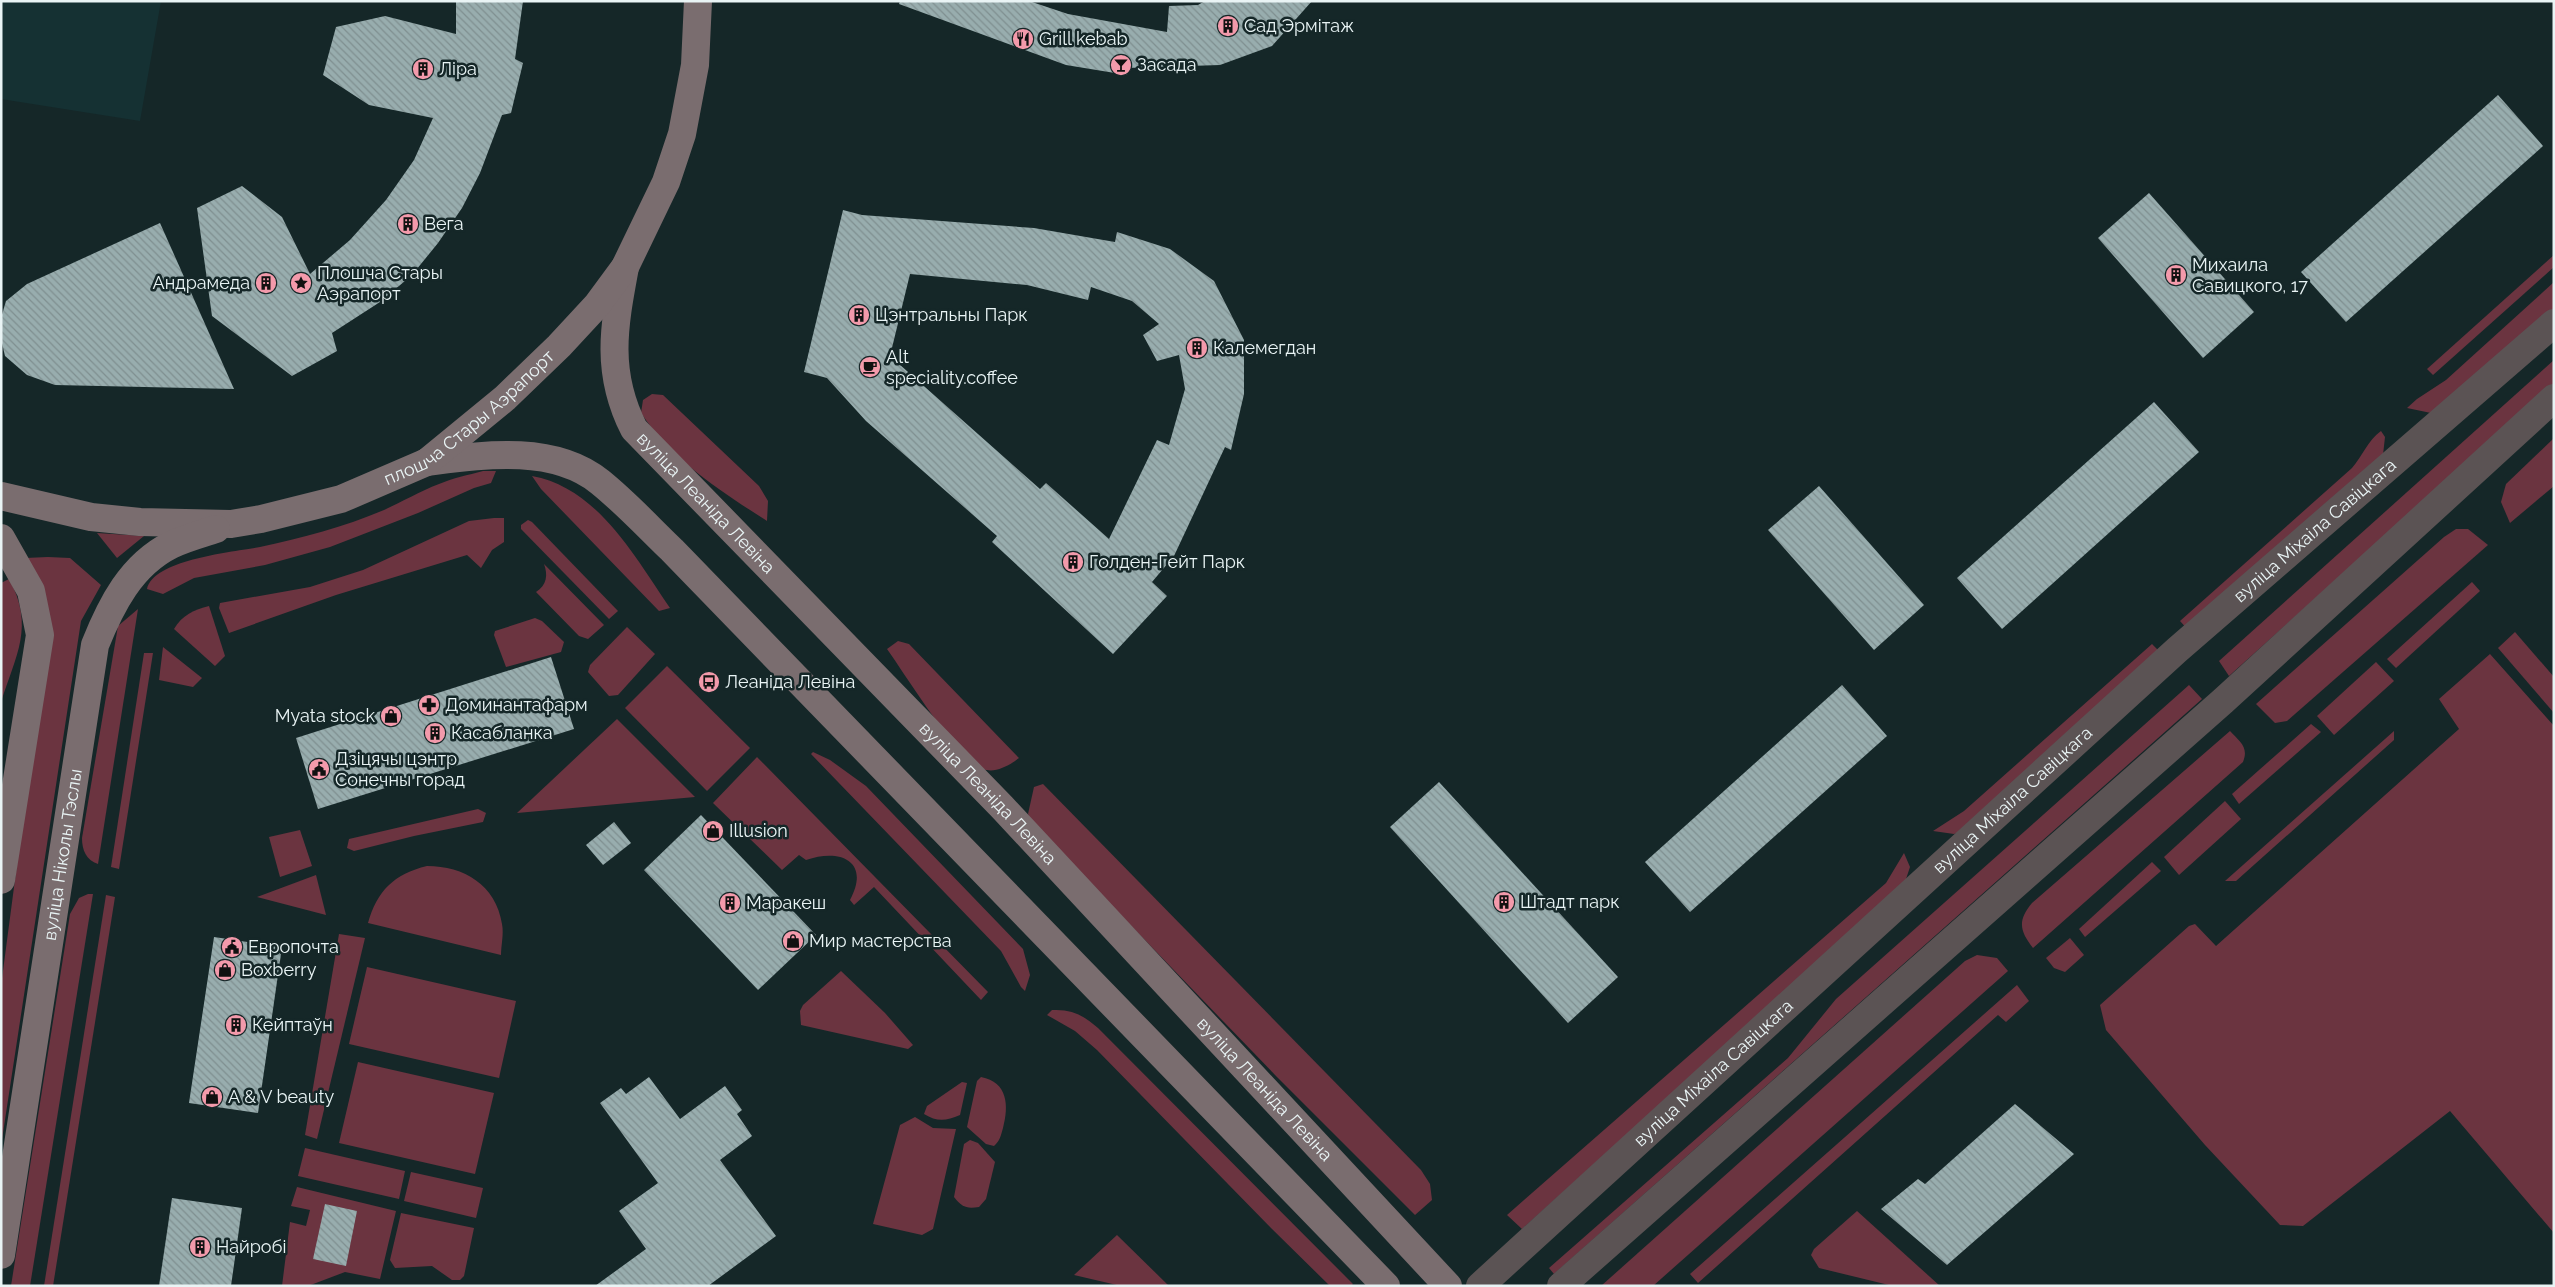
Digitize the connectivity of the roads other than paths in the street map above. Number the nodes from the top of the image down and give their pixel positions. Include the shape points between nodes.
1 (698, 1) edge
2 (625, 267) junction
3 (2554, 323) edge
4 (2554, 398) edge
5 (427, 462) junction
6 (1, 496) edge
7 (231, 524) junction
8 (1, 538) edge
9 (1, 880) edge
10 (1, 1255) edge
11 (1386, 1286) edge
12 (1448, 1286) edge
13 (1480, 1286) edge
14 (1560, 1286) edge

1 - 2 main road, плошча Стары Аэрапорт via 695,65 682,134 666,182
2 - 5 main road, плошча Стары Аэрапорт via 597,305 559,346 491,410
2 - 12 main road, вуліца Леаніда Левіна via 614,326 614,360 616,383 634,429 1002,807
3 - 13 street, вуліца Міхаіла Савіцкага via 2177,650
4 - 14 street via 2223,701
5 - 7 main road, плошча Стары Аэрапорт via 341,499
5 - 11 main road via 513,455 562,463 600,481 679,557
6 - 7 main road, плошча Стары Аэрапорт via 91,516 140,522
7 - 10 main road, вуліца Ніколы Тэслы via 171,545 144,565 123,586 95,644
8 - 9 main road via 31,591 40,635

